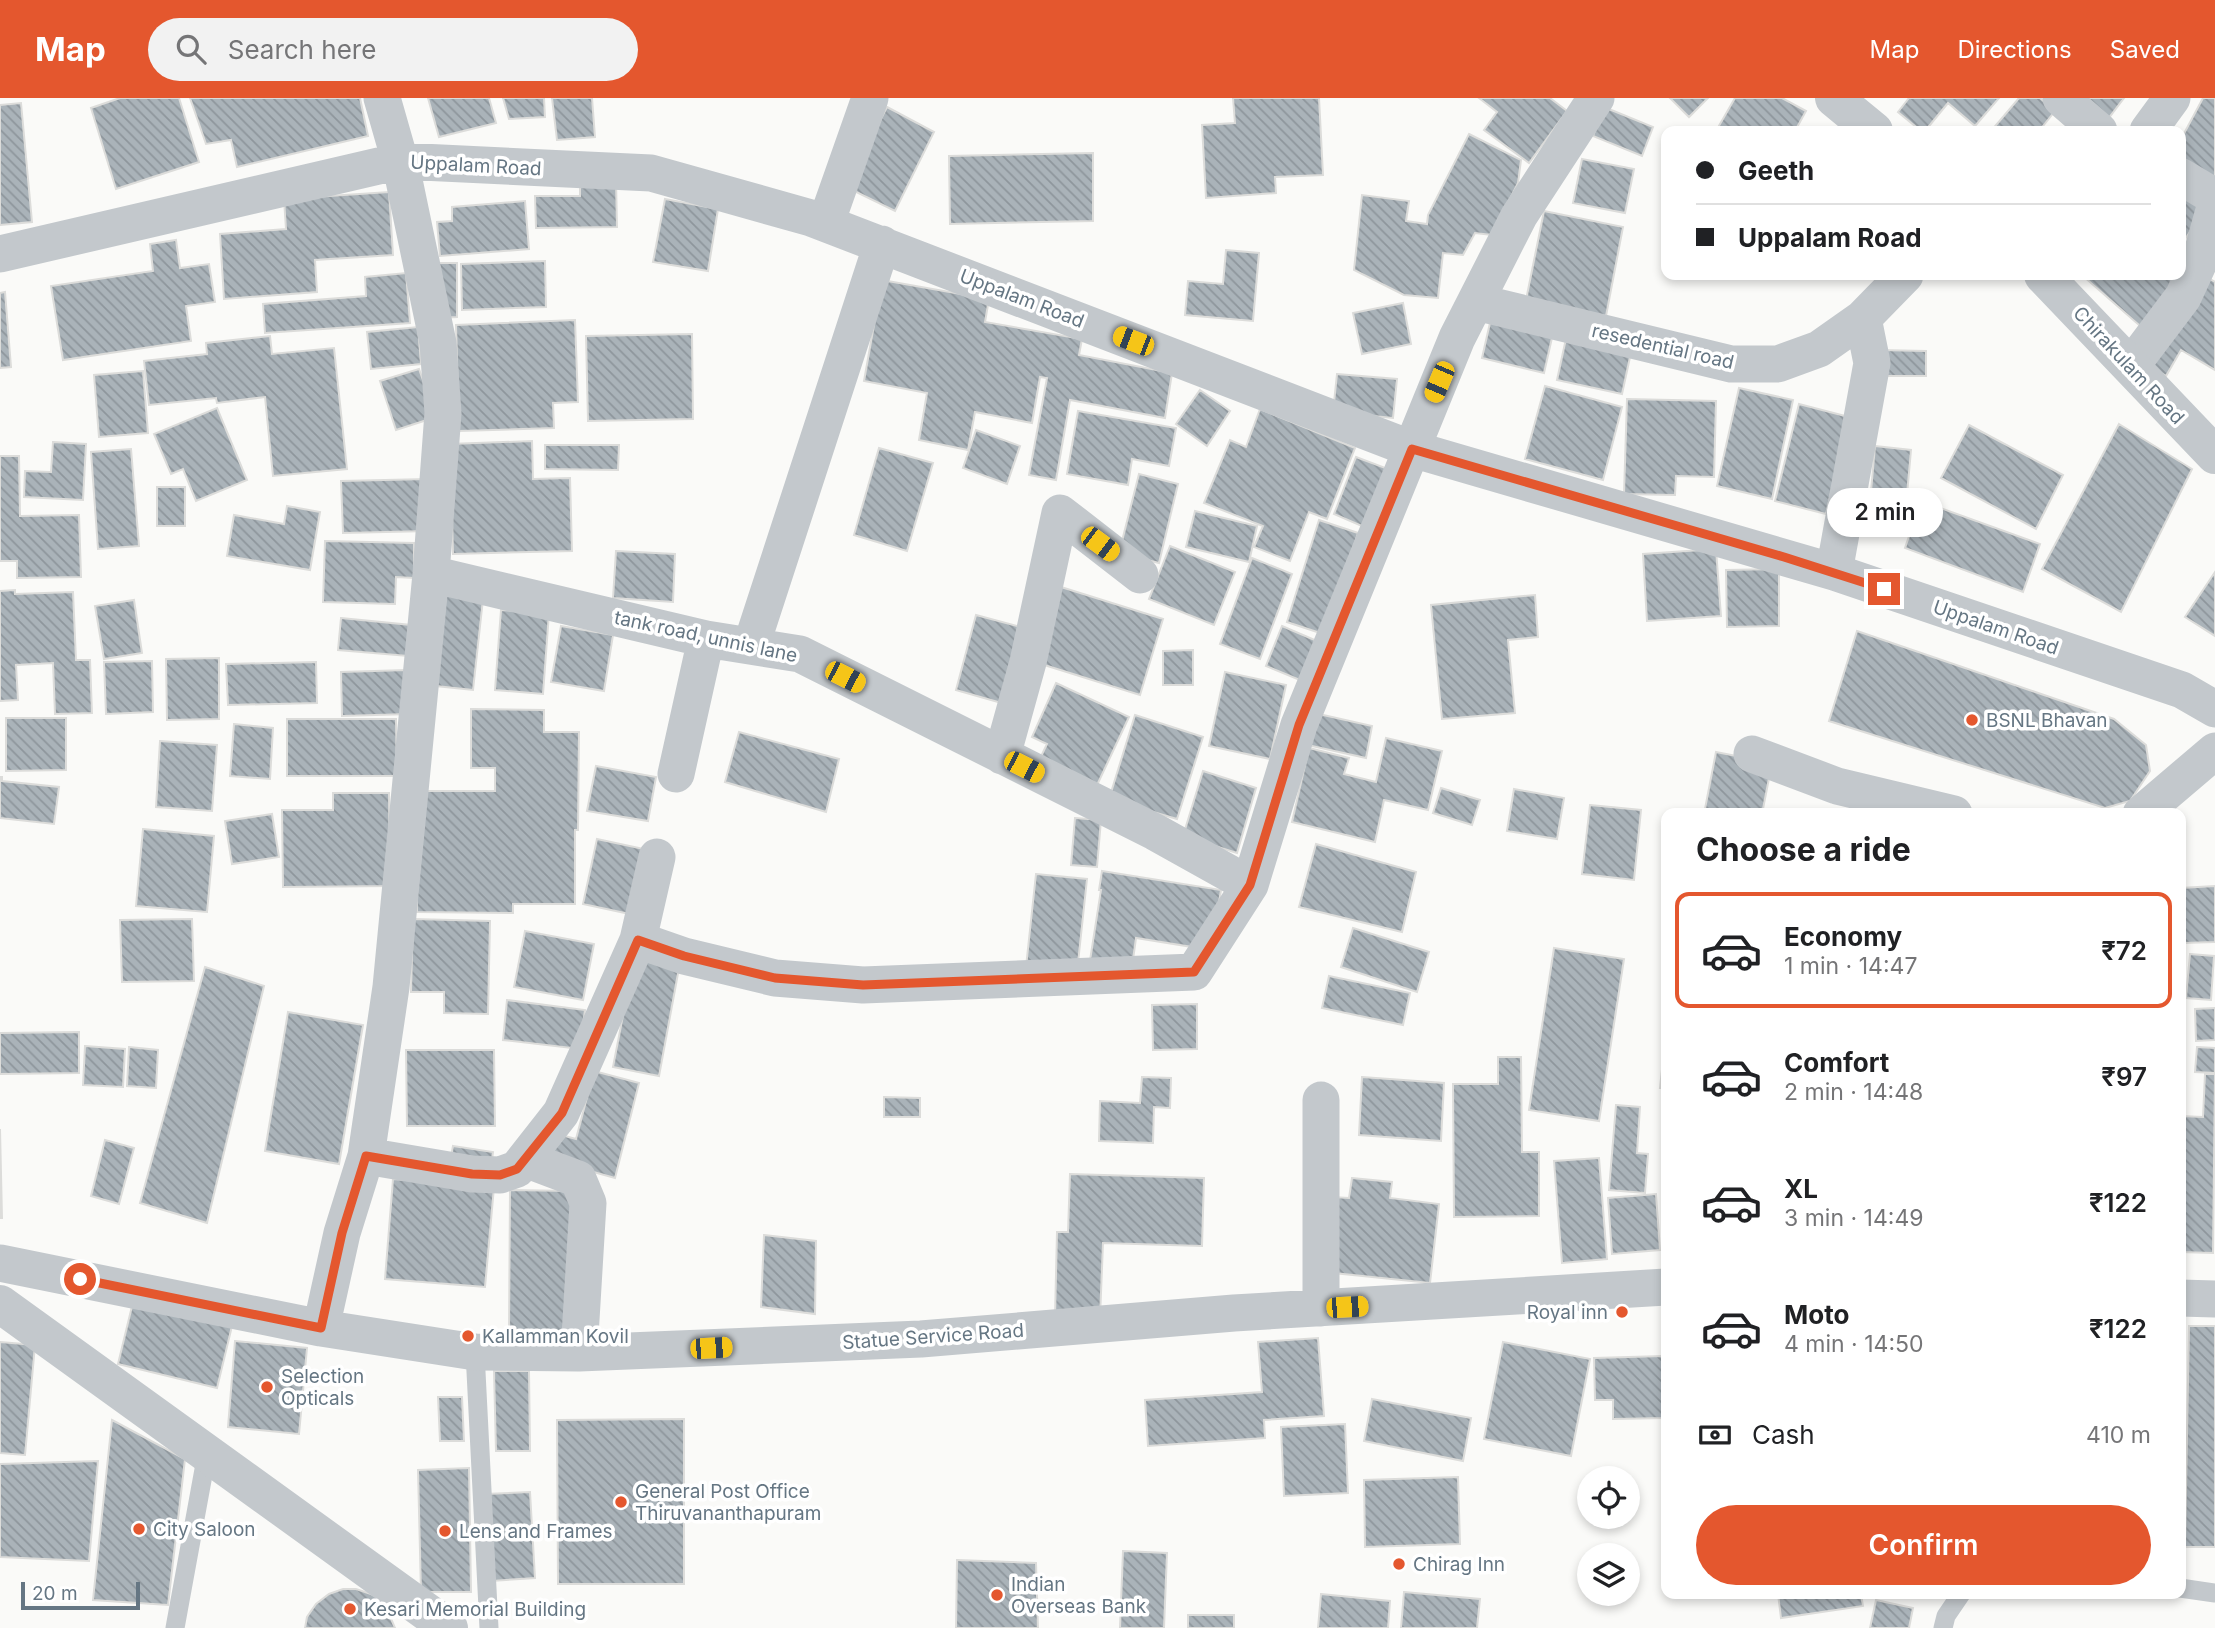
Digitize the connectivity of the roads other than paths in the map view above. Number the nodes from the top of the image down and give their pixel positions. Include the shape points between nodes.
1 (382, 98) edge
2 (870, 98) edge
3 (1595, 98) edge
4 (1834, 98) edge
5 (2061, 98) edge
6 (2172, 98) edge
7 (1868, 126) edge
8 (2093, 126) edge
9 (2152, 126) edge
10 (400, 161) junction
11 (2186, 180) edge
12 (2215, 197) edge
13 (2215, 207) edge
14 (826, 223) junction
15 (882, 244) junction
16 (0, 254) edge
17 (1900, 280) edge
18 (2051, 280) edge
19 (1476, 302) junction
20 (1864, 318) junction
21 (2131, 366) junction
22 (1412, 449) junction
23 (2215, 455) edge
24 (1834, 572) junction
25 (430, 574) junction
26 (1140, 575) dead end
27 (706, 639) junction
28 (751, 646) junction
29 (2215, 709) edge
30 (2215, 751) edge
31 (1752, 754) dead end
32 (1002, 756) junction
33 (676, 774) dead end
34 (1929, 808) edge
35 (2148, 808) edge
36 (657, 857) dead end
37 (1250, 885) junction
38 (638, 940) junction
39 (1321, 1100) dead end
40 (366, 1156) junction
41 (526, 1159) junction
42 (0, 1263) edge
43 (1661, 1287) edge
44 (2186, 1298) edge
45 (2215, 1298) edge
46 (0, 1304) edge
47 (1321, 1308) junction
48 (321, 1328) junction
49 (475, 1352) junction
50 (579, 1353) junction
51 (207, 1453) junction
52 (2186, 1589) edge
53 (2215, 1594) edge
54 (1958, 1599) edge
55 (175, 1628) edge
56 (449, 1628) edge
57 (489, 1628) edge
58 (1942, 1628) edge

1 - 10 street
2 - 14 street
3 - 19 street via 1519,216
4 - 7 street
5 - 8 street
6 - 9 street
10 - 14 street, Uppalam Road via 651,173
10 - 16 street, Uppalam Road
10 - 25 street via 438,344 442,399
11 - 12 street
13 - 21 street via 2200,260 2183,297
14 - 15 street, Uppalam Road
15 - 22 street, Uppalam Road
15 - 28 street
17 - 20 street, resedential road
18 - 21 street, Chirakulam Road
19 - 20 street, resedential road via 1731,364 1778,364 1819,349
19 - 22 street
20 - 24 street via 1872,363
21 - 23 street, Chirakulam Road
22 - 24 street, Uppalam Road
22 - 37 street via 1299,725
24 - 29 street, Uppalam Road via 2182,690
25 - 27 street, tank road, unnis lane
25 - 40 street via 391,987
26 - 32 street via 1060,513
27 - 28 street, tank road, unnis lane
27 - 33 street
28 - 32 street, tank road, unnis lane via 800,654
30 - 35 street
31 - 34 street via 1837,786
32 - 37 street, tank road, unnis lane
36 - 38 street
37 - 38 street via 1194,972 863,985 775,978
38 - 41 street via 562,1113
39 - 47 street
40 - 41 street via 500,1175 517,1169
40 - 48 street via 342,1233
41 - 50 street via 578,1179 588,1203
42 - 48 street, Statue Service Road
43 - 47 street, Statue Service Road
44 - 45 street
46 - 51 street
47 - 50 street, Statue Service Road via 921,1339
48 - 49 street, Statue Service Road
49 - 50 street, Statue Service Road
49 - 57 lane
51 - 55 lane
51 - 56 street
52 - 53 lane
54 - 58 lane

